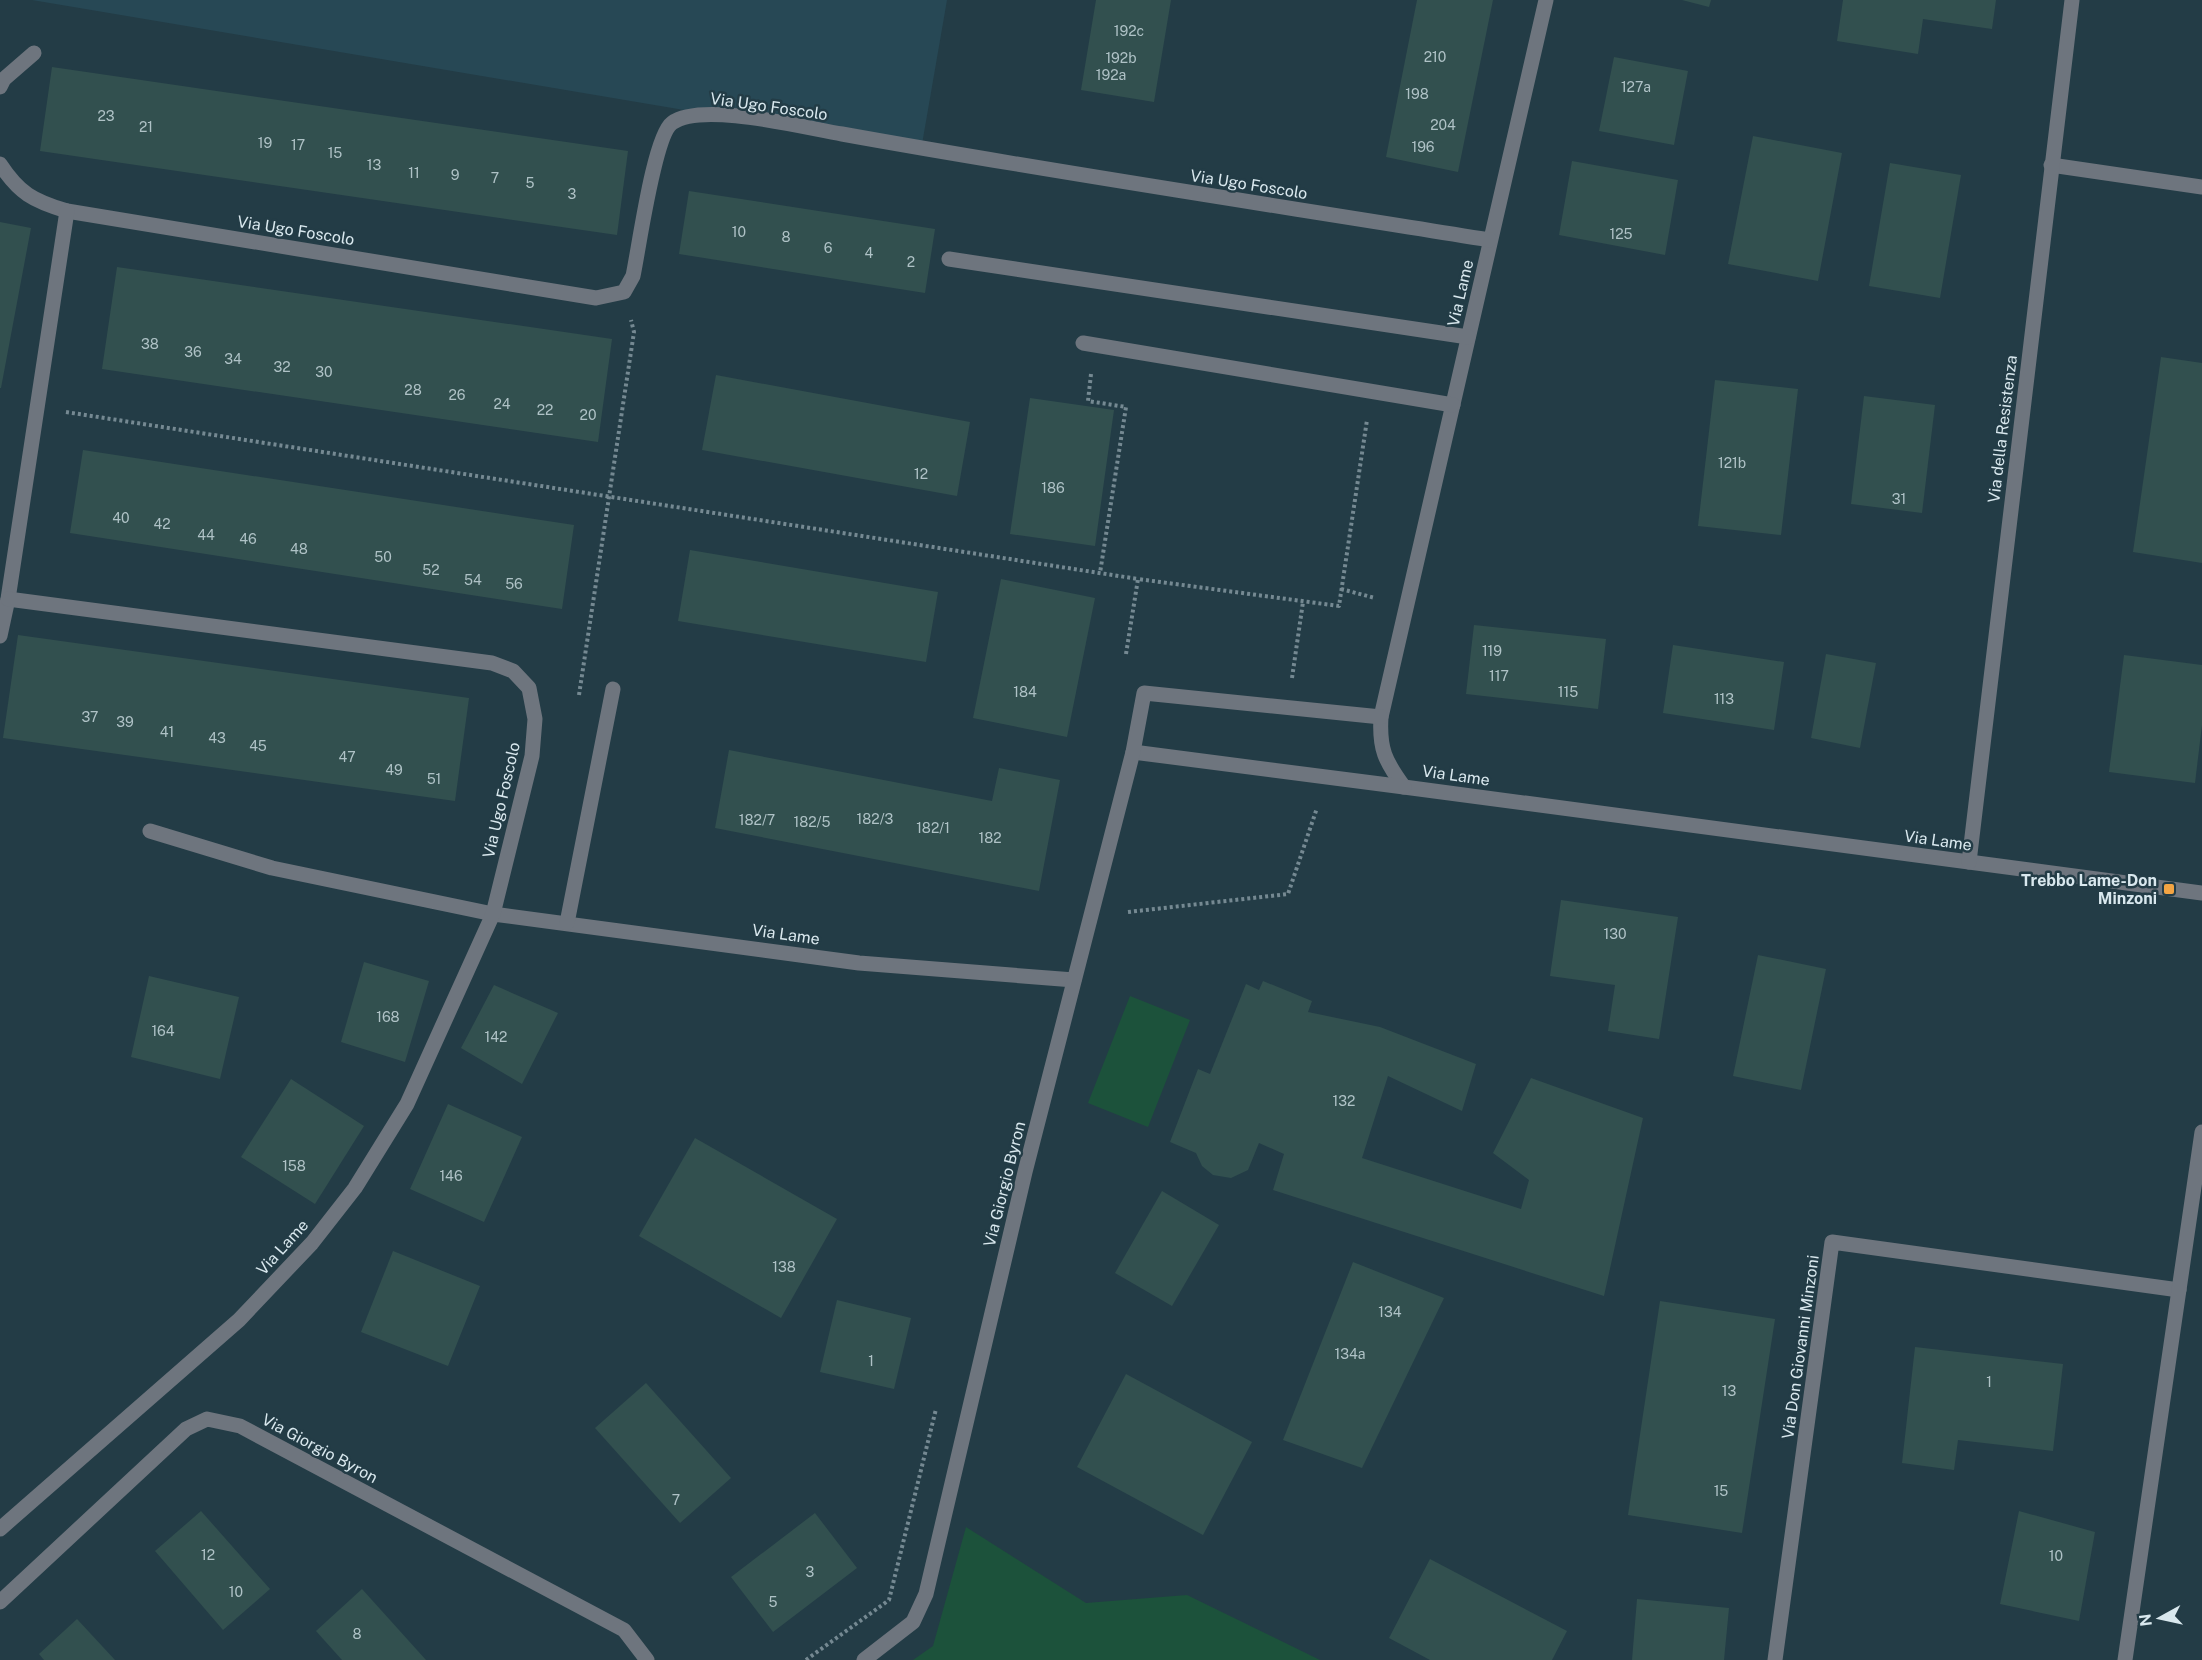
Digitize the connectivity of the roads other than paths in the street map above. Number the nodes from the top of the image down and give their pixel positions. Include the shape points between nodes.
1 (1546, 0) edge
2 (2072, 0) edge
3 (34, 53) dead end
4 (0, 87) edge
5 (0, 164) edge
6 (2051, 165) junction
7 (2202, 187) edge
8 (67, 211) junction
9 (1490, 240) junction
10 (949, 259) dead end
11 (1468, 337) junction
12 (1089, 344) road end
13 (1453, 405) junction
14 (8, 598) junction
15 (0, 636) edge
16 (613, 689) dead end
17 (1381, 717) junction
18 (1133, 752) junction
19 (1404, 787) junction
20 (150, 831) dead end
21 (1969, 862) junction
22 (2202, 893) edge
23 (493, 914) junction
24 (567, 923) junction
25 (1074, 980) junction
26 (2202, 1132) edge
27 (2179, 1290) junction
28 (0, 1529) edge
29 (0, 1602) edge
30 (647, 1660) edge
31 (864, 1660) edge
32 (1775, 1660) edge
33 (2125, 1660) edge

1 - 9 street, Via Lame
2 - 6 street, Via della Resistenza
3 - 4 street
5 - 8 street, Via Ugo Foscolo via 26,196
6 - 7 street
6 - 21 street, Via della Resistenza
8 - 9 street, Via Ugo Foscolo via 596,298 624,292 633,276 656,151 670,124 693,114 749,118 967,157
8 - 14 street
9 - 11 street, Via Lame
10 - 11 street
11 - 13 street, Via Lame
12 - 13 street
13 - 17 street, Via Lame
14 - 15 street
14 - 23 street, Via Ugo Foscolo via 461,658 513,671 529,688 535,719 532,756
16 - 24 street
17 - 18 street, Via Giorgio Byron via 1144,693
17 - 19 street, Via Lame via 1379,742 1387,764
18 - 19 street
18 - 25 street, Via Giorgio Byron
19 - 21 street, Via Lame
20 - 23 street, Via Lame via 272,868
21 - 22 street, Via Lame
23 - 24 street, Via Lame
23 - 28 street, Via Lame via 406,1104 355,1188 312,1243 239,1320
24 - 25 street, Via Lame via 859,963
25 - 31 street, Via Giorgio Byron via 926,1594 913,1622
26 - 27 street
27 - 32 street, Via Don Giovanni Minzoni via 1832,1242
27 - 33 street
29 - 30 street, Via Giorgio Byron via 186,1429 207,1419 240,1426 624,1630

